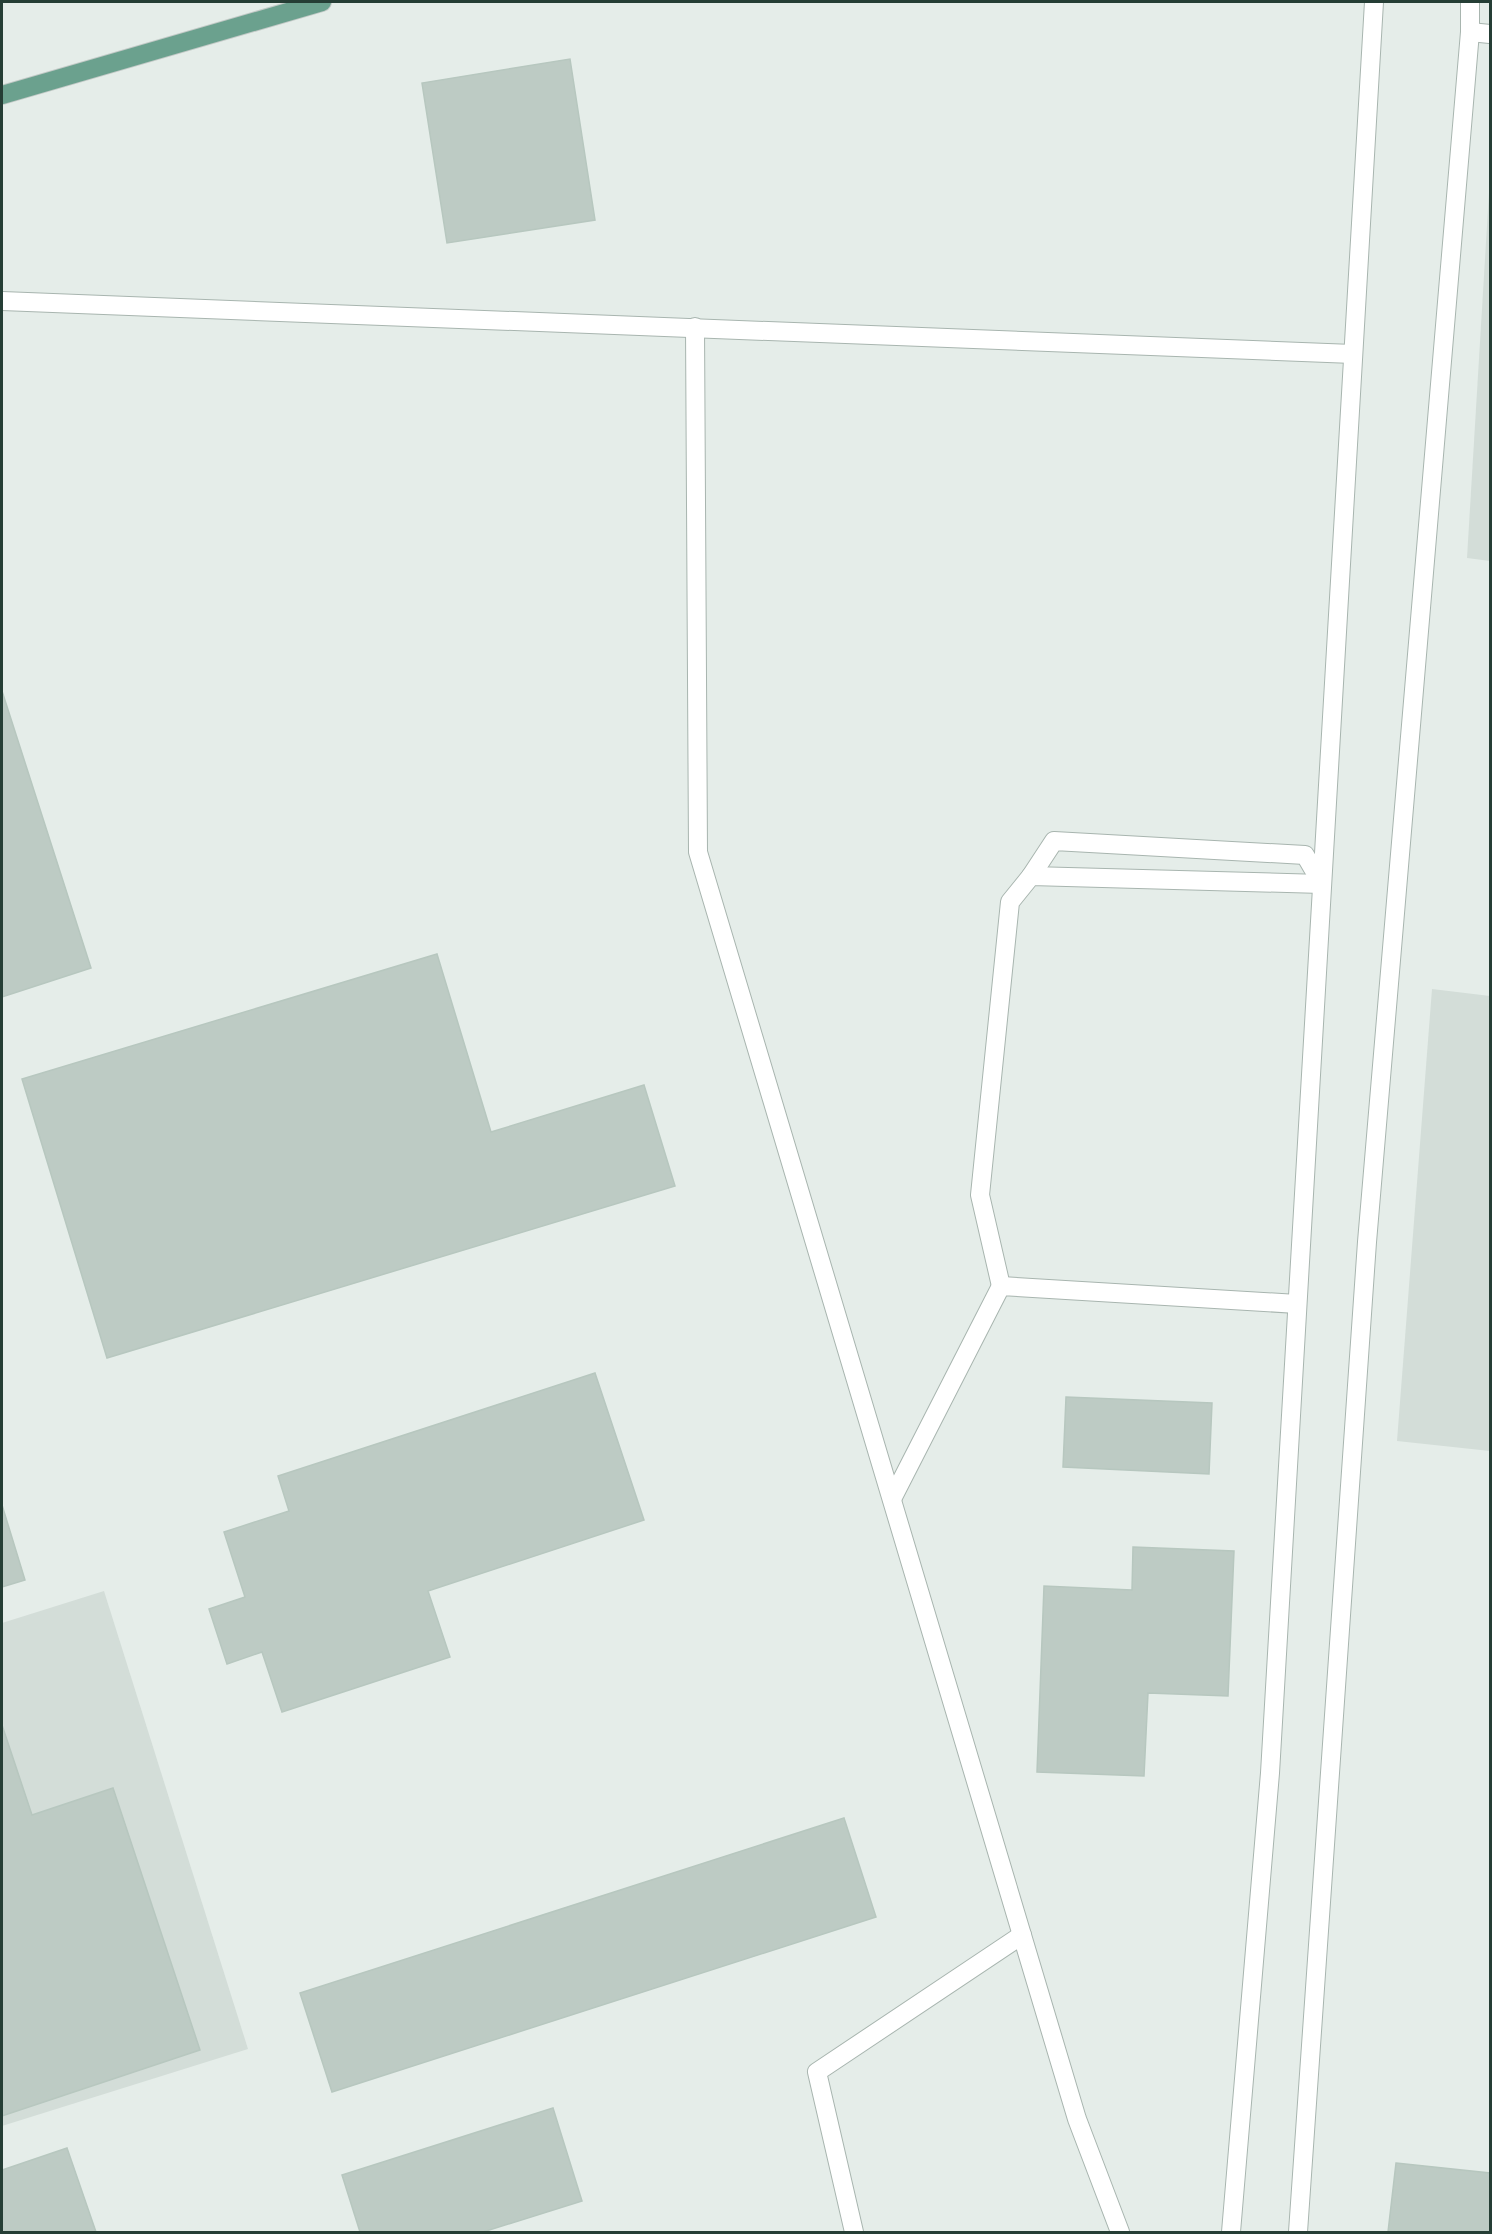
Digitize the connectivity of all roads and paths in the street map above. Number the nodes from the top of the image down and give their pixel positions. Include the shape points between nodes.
1 (322, 2) edge
2 (1374, 2) edge
3 (1470, 2) edge
4 (1470, 32) junction
5 (1491, 34) edge
6 (2, 96) edge
7 (2, 302) edge
8 (695, 327) junction
9 (1353, 354) junction
10 (1031, 876) junction
11 (1322, 884) junction
12 (1001, 1286) junction
13 (1297, 1304) junction
14 (892, 1499) junction
15 (1022, 1935) junction
16 (855, 2232) edge
17 (1120, 2232) edge
18 (1231, 2232) edge
19 (1298, 2232) edge

1 - 6 main road
2 - 9 street
3 - 4 street
4 - 5 street
4 - 19 street via 1367,1242
7 - 8 street
8 - 9 street
8 - 14 street via 698,852
9 - 11 street
10 - 11 street
10 - 11 street via 1054,841 1305,855
10 - 12 street via 1010,902 980,1195
11 - 13 street
12 - 13 street
12 - 14 street
13 - 18 street via 1270,1773
14 - 15 street
15 - 16 street via 817,2072
15 - 17 street via 1077,2119

